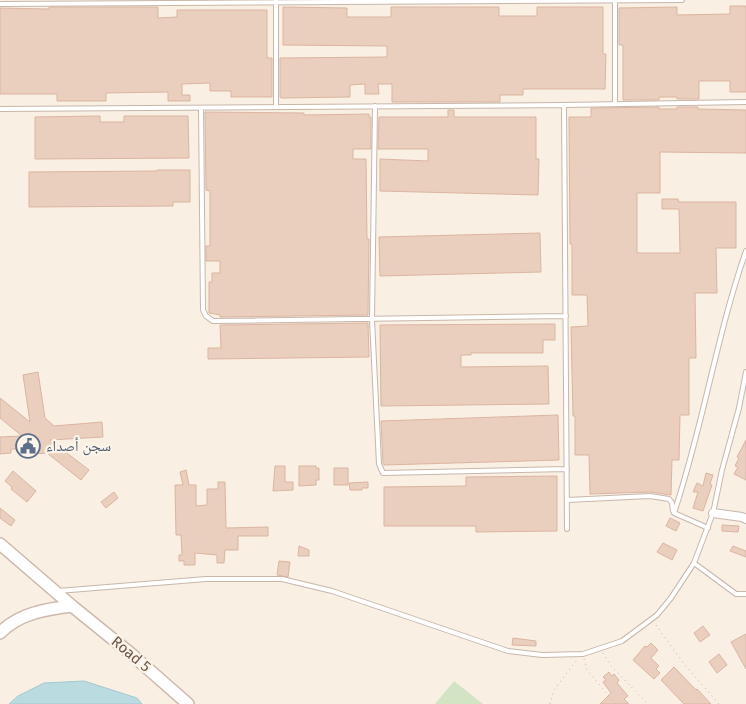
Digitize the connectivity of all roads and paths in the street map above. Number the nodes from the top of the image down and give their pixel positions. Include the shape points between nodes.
1 (682, 0) edge
2 (276, 1) edge
3 (615, 1) edge
4 (0, 4) edge
5 (746, 102) edge
6 (615, 103) junction
7 (564, 105) junction
8 (375, 106) junction
9 (276, 107) junction
10 (201, 108) junction
11 (0, 109) edge
12 (746, 251) edge
13 (566, 316) junction
14 (372, 320) junction
15 (746, 372) edge
16 (567, 469) junction
17 (567, 500) junction
18 (674, 513) junction
19 (713, 513) junction
20 (746, 519) edge
21 (708, 528) junction
22 (567, 529) dead end
23 (0, 544) edge
24 (694, 563) junction
25 (56, 591) junction
26 (746, 594) edge
27 (72, 606) junction
28 (652, 619) junction
29 (0, 632) edge
30 (600, 648) junction
31 (583, 654) junction
32 (613, 701) dead end
33 (188, 704) edge
34 (550, 704) edge
35 (648, 704) edge
36 (719, 704) edge

1 - 3 lane
2 - 3 lane
2 - 4 lane
2 - 9 lane
3 - 6 lane
5 - 6 lane
6 - 7 lane
7 - 8 lane
7 - 13 lane
8 - 9 lane
8 - 14 lane
9 - 10 lane
10 - 11 lane
10 - 14 lane via 203,310 206,316 213,320
12 - 18 lane via 731,294 688,471
13 - 14 lane
13 - 16 lane
14 - 16 lane via 379,464 383,473
15 - 19 lane
16 - 17 lane
17 - 18 lane via 669,498
17 - 22 lane
18 - 21 lane
19 - 20 street
19 - 21 lane
21 - 24 lane
23 - 25 main road, Road 5
24 - 26 lane via 736,594
24 - 28 lane via 671,598
25 - 27 main road, Road 5
25 - 31 lane via 206,579 282,579 332,591 508,652
27 - 29 main road via 24,617
27 - 33 main road, Road 5
28 - 30 lane via 622,641
28 - 36 path via 684,664
30 - 31 lane
30 - 35 path via 611,666
31 - 32 path via 587,670
31 - 34 path via 554,690

